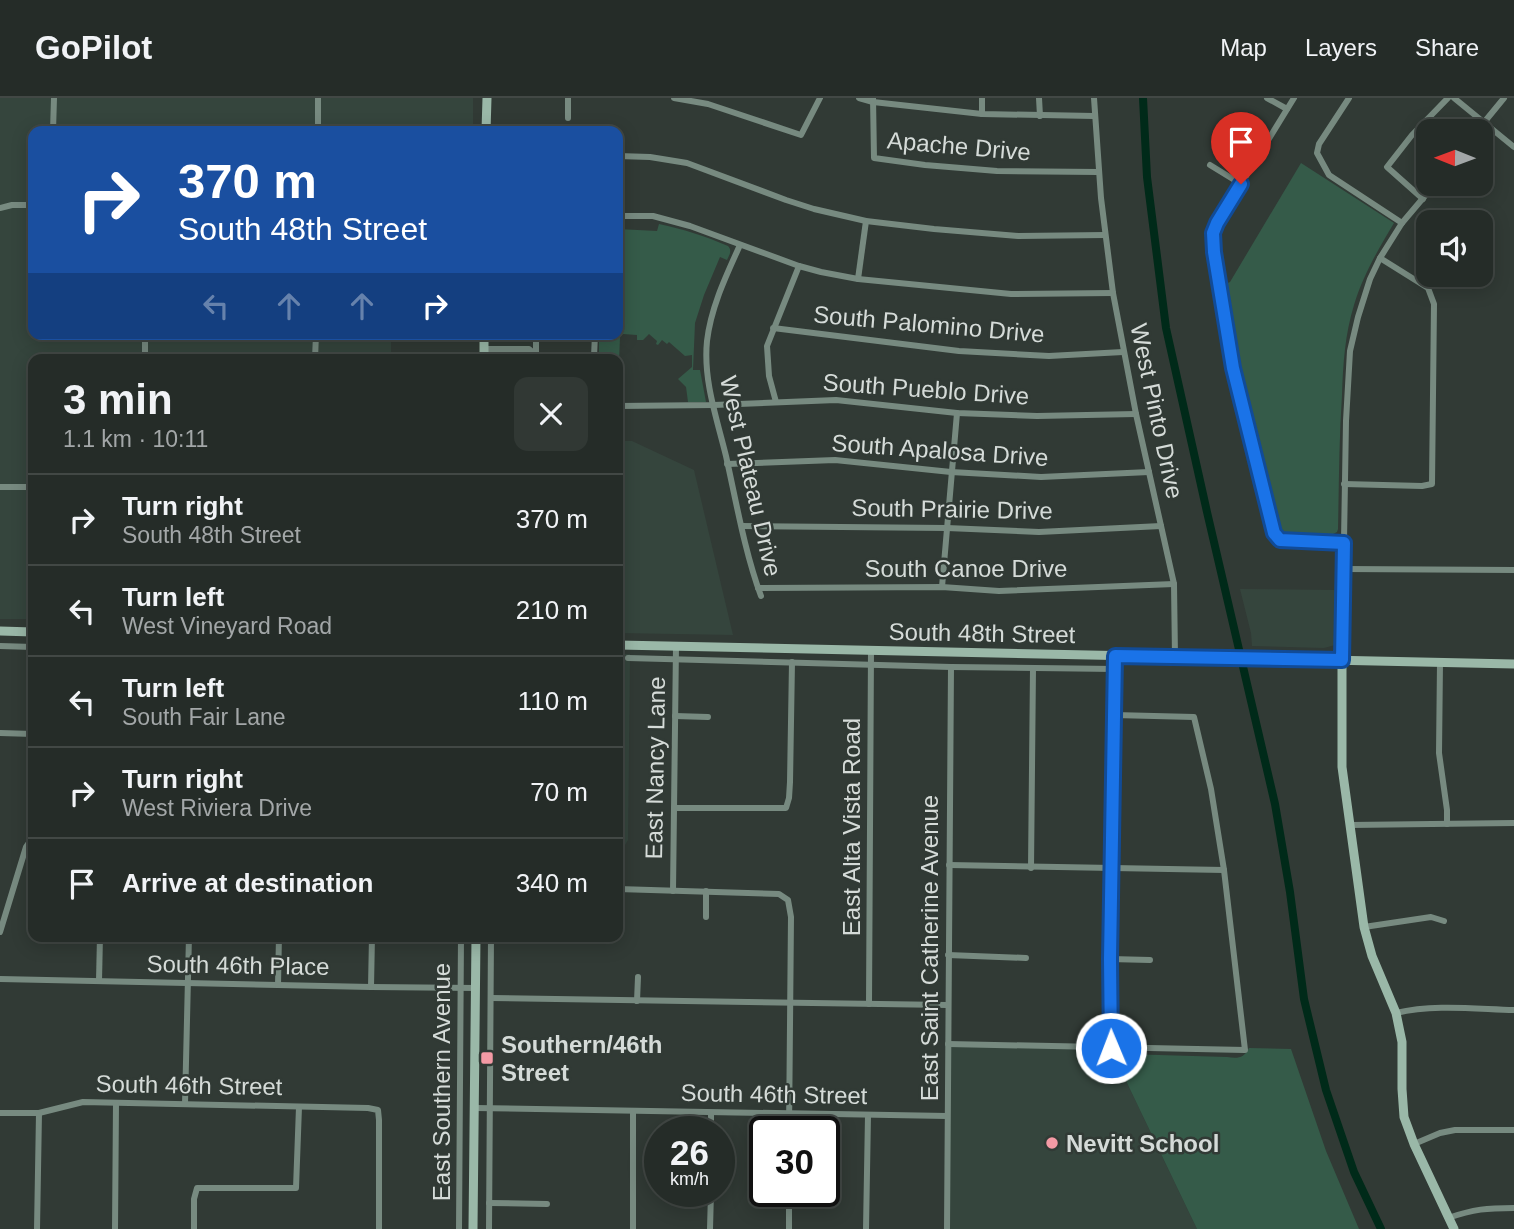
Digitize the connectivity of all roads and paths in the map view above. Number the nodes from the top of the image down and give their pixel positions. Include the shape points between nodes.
1 (54, 98) edge
2 (318, 98) edge
3 (486, 98) edge
4 (568, 98) edge
5 (674, 98) edge
6 (820, 98) edge
7 (859, 98) edge
8 (927, 98) edge
9 (982, 98) edge
10 (1040, 98) edge
11 (1094, 98) edge
12 (1267, 98) edge
13 (1294, 98) edge
14 (1349, 98) edge
15 (1448, 98) edge
16 (1454, 98) edge
17 (1504, 98) edge
18 (873, 100) edge
19 (927, 109) junction
20 (1287, 110) junction
21 (982, 114) junction
22 (1040, 116) junction
23 (1094, 116) junction
24 (568, 118) dead end
25 (1480, 119) edge
26 (1486, 119) edge
27 (53, 126) edge
28 (318, 126) edge
29 (486, 126) edge
30 (1493, 130) edge
31 (1514, 147) edge
32 (623, 156) edge
33 (1210, 166) dead end
34 (1098, 172) junction
35 (1241, 184) junction
36 (1425, 196) edge
37 (1423, 199) junction
38 (28, 205) edge
39 (0, 208) edge
40 (623, 216) edge
41 (866, 221) junction
42 (1402, 223) junction
43 (1105, 235) junction
44 (740, 245) junction
45 (1380, 258) junction
46 (799, 266) junction
47 (858, 279) junction
48 (1113, 293) junction
49 (773, 328) junction
50 (1123, 352) junction
51 (498, 354) edge
52 (535, 354) edge
53 (776, 402) junction
54 (714, 405) junction
55 (623, 406) edge
56 (957, 413) junction
57 (1136, 414) junction
58 (727, 464) junction
59 (951, 472) junction
60 (1149, 472) junction
61 (1344, 484) junction
62 (0, 487) edge
63 (28, 487) edge
64 (742, 526) junction
65 (1161, 526) junction
66 (947, 528) junction
67 (1344, 543) junction
68 (1344, 569) junction
69 (1514, 570) edge
70 (1174, 584) junction
71 (942, 587) junction
72 (758, 588) junction
73 (761, 596) dead end
74 (0, 631) edge
75 (28, 632) edge
76 (623, 645) edge
77 (0, 646) edge
78 (676, 646) junction
79 (28, 647) edge
80 (871, 650) junction
81 (1115, 656) junction
82 (1175, 657) junction
83 (628, 658) dead end
84 (676, 660) junction
85 (1342, 660) junction
86 (792, 663) junction
87 (871, 663) junction
88 (1440, 663) junction
89 (1514, 664) edge
90 (951, 667) junction
91 (1033, 668) junction
92 (1115, 668) junction
93 (675, 716) junction
94 (1114, 716) junction
95 (708, 717) dead end
96 (0, 733) edge
97 (28, 734) edge
98 (674, 808) junction
99 (1514, 823) edge
100 (1447, 824) junction
101 (1350, 825) junction
102 (28, 844) edge
103 (949, 865) junction
104 (1031, 868) junction
105 (1112, 869) junction
106 (1224, 870) junction
107 (623, 889) edge
108 (673, 891) junction
109 (706, 891) junction
110 (706, 917) dead end
111 (1444, 921) dead end
112 (1364, 927) junction
113 (0, 932) edge
114 (100, 942) edge
115 (190, 942) edge
116 (279, 942) edge
117 (372, 942) edge
118 (461, 942) edge
119 (476, 942) edge
120 (491, 942) edge
121 (948, 955) junction
122 (1026, 958) dead end
123 (1110, 959) junction
124 (1150, 960) dead end
125 (638, 977) dead end
126 (0, 979) edge
127 (99, 981) junction
128 (188, 983) junction
129 (278, 985) junction
130 (371, 987) junction
131 (461, 988) junction
132 (476, 988) junction
133 (491, 998) junction
134 (637, 1000) junction
135 (790, 1003) junction
136 (869, 1004) junction
137 (947, 1004) junction
138 (1514, 1010) edge
139 (1396, 1013) junction
140 (948, 1044) junction
141 (1111, 1048) junction
142 (116, 1103) junction
143 (186, 1104) junction
144 (299, 1107) junction
145 (475, 1108) junction
146 (490, 1109) junction
147 (633, 1111) junction
148 (0, 1113) edge
149 (711, 1113) joint
150 (39, 1114) junction
151 (789, 1114) junction
152 (868, 1115) junction
153 (947, 1116) junction
154 (1514, 1130) edge
155 (1414, 1144) junction
156 (489, 1203) junction
157 (547, 1203) dead end
158 (711, 1207) edge
159 (789, 1207) edge
160 (1514, 1208) edge
161 (1448, 1218) junction
162 (37, 1229) edge
163 (115, 1229) edge
164 (194, 1229) edge
165 (379, 1229) edge
166 (459, 1229) edge
167 (474, 1229) edge
168 (489, 1229) edge
169 (633, 1229) edge
170 (710, 1229) edge
171 (789, 1229) edge
172 (866, 1229) edge
173 (947, 1229) edge
174 (1454, 1229) edge

1 - 27 street
2 - 28 street
3 - 29 main road
4 - 24 street
5 - 6 street via 708,104 801,135
7 - 18 street
8 - 19 street
9 - 21 street
10 - 22 street
11 - 23 street, West Pinto Drive
12 - 20 street
13 - 20 street
14 - 42 street via 1317,153 1329,175
15 - 37 street via 1387,167
16 - 25 street
17 - 26 street
18 - 19 street
18 - 34 street, Apache Drive via 874,158 997,171
19 - 21 street
20 - 35 street
21 - 22 street
22 - 23 street
23 - 34 street, West Pinto Drive
30 - 31 street
32 - 41 street via 687,163 786,200
33 - 35 street
34 - 43 street, West Pinto Drive
35 - 67 street via 1213,233 1214,252 1233,368 1274,533 1280,540
36 - 37 street
37 - 42 street
38 - 39 street
40 - 44 street via 653,216
41 - 43 street via 1018,236
41 - 47 street
42 - 45 street
43 - 48 street, West Pinto Drive
44 - 46 street
44 - 54 street, West Plateau Drive via 711,315 706,373
45 - 61 street via 1350,351
45 - 61 street via 1429,288 1434,304 1432,484
46 - 47 street
46 - 49 street
47 - 48 street via 1011,294
48 - 50 street, West Pinto Drive
49 - 50 street, South Palomino Drive via 959,351 1049,356
49 - 53 street via 767,346
50 - 57 street, West Pinto Drive
51 - 52 street via 529,349
53 - 54 street, South Pueblo Drive
53 - 56 street, South Pueblo Drive via 836,400
54 - 55 street, South Pueblo Drive
54 - 58 street, West Plateau Drive
56 - 57 street, South Pueblo Drive
56 - 59 street
57 - 60 street, West Pinto Drive
58 - 59 street, South Apalosa Drive via 835,460
58 - 64 street, West Plateau Drive
59 - 60 street, South Apalosa Drive via 1041,477
59 - 66 street
60 - 65 street, West Pinto Drive
61 - 67 street
62 - 63 street
64 - 66 street, South Prairie Drive
64 - 72 street, West Plateau Drive
65 - 66 street, South Prairie Drive via 1039,532
65 - 70 street, West Pinto Drive
66 - 71 street
67 - 68 street
68 - 69 street
68 - 85 street
70 - 71 street, South Canoe Drive via 999,591
70 - 82 street, West Pinto Drive
71 - 72 street, South Canoe Drive
72 - 73 street, West Plateau Drive
74 - 75 main road
76 - 78 main road, South 48th Street
77 - 79 street
78 - 80 main road, South 48th Street
78 - 84 street, East Nancy Lane
80 - 81 main road, South 48th Street
80 - 87 street, East Alta Vista Road
81 - 82 main road, South 48th Street
81 - 92 street
82 - 85 main road, South 48th Street
83 - 84 street, South 48th Street
84 - 86 street, South 48th Street
84 - 93 street, East Nancy Lane
85 - 88 main road, South 48th Street
85 - 101 main road via 1342,766
86 - 87 street, South 48th Street
86 - 98 street via 786,808
87 - 90 street, South 48th Street
87 - 136 street, East Alta Vista Road
88 - 89 main road, South 48th Street
88 - 100 street via 1439,753
90 - 91 street, South 48th Street
90 - 103 street, East Saint Catherine Avenue
91 - 92 street, South 48th Street
91 - 104 street
92 - 94 street
93 - 95 street
93 - 98 street, East Nancy Lane
94 - 105 street
94 - 106 street via 1194,717
96 - 97 street
98 - 108 street, East Nancy Lane
99 - 100 street
100 - 101 street
101 - 112 main road
102 - 113 street
103 - 104 street
103 - 121 street, East Saint Catherine Avenue
104 - 105 street
105 - 106 street
105 - 123 street
106 - 141 street via 1245,1050
107 - 108 street
108 - 109 street
109 - 110 street
109 - 135 street via 779,894 788,900
111 - 112 street via 1431,918
112 - 139 main road
114 - 127 street
115 - 128 street
116 - 129 street
117 - 130 street
118 - 131 street, East Southern Avenue
119 - 132 main road, East Southern Avenue
120 - 133 street, East Southern Avenue
121 - 122 street
121 - 137 street, East Saint Catherine Avenue
123 - 124 street
123 - 141 street
125 - 134 street
126 - 127 street, South 46th Place
127 - 128 street, South 46th Place
128 - 129 street, South 46th Place
128 - 143 street
129 - 130 street, South 46th Place
130 - 131 street, South 46th Place
131 - 132 street, South 46th Place
131 - 166 street, East Southern Avenue
132 - 145 main road, East Southern Avenue
133 - 134 street
133 - 146 street, East Southern Avenue
134 - 135 street
135 - 136 street
135 - 151 street
136 - 137 street
137 - 140 street, East Saint Catherine Avenue
138 - 139 street via 1430,1008
139 - 155 main road via 1403,1051 1404,1117
140 - 141 street
140 - 153 street, East Saint Catherine Avenue
142 - 143 street, South 46th Street
142 - 150 street, South 46th Street via 83,1102
142 - 163 street
143 - 144 street, South 46th Street
144 - 164 street via 296,1188 197,1188
144 - 165 street, South 46th Street via 378,1110
145 - 146 street, South 46th Street
145 - 167 main road, East Southern Avenue
146 - 147 street, South 46th Street
146 - 156 street, East Southern Avenue
147 - 149 street, South 46th Street
147 - 169 street
148 - 150 street, South 46th Street
149 - 151 street, South 46th Street
150 - 162 street
151 - 152 street, South 46th Street
152 - 153 street, South 46th Street
152 - 172 street
153 - 173 street, East Saint Catherine Avenue
154 - 155 street via 1455,1130
155 - 161 main road
156 - 157 street
156 - 168 street, East Southern Avenue
158 - 170 street
159 - 171 street
160 - 161 street via 1485,1208
161 - 174 main road

